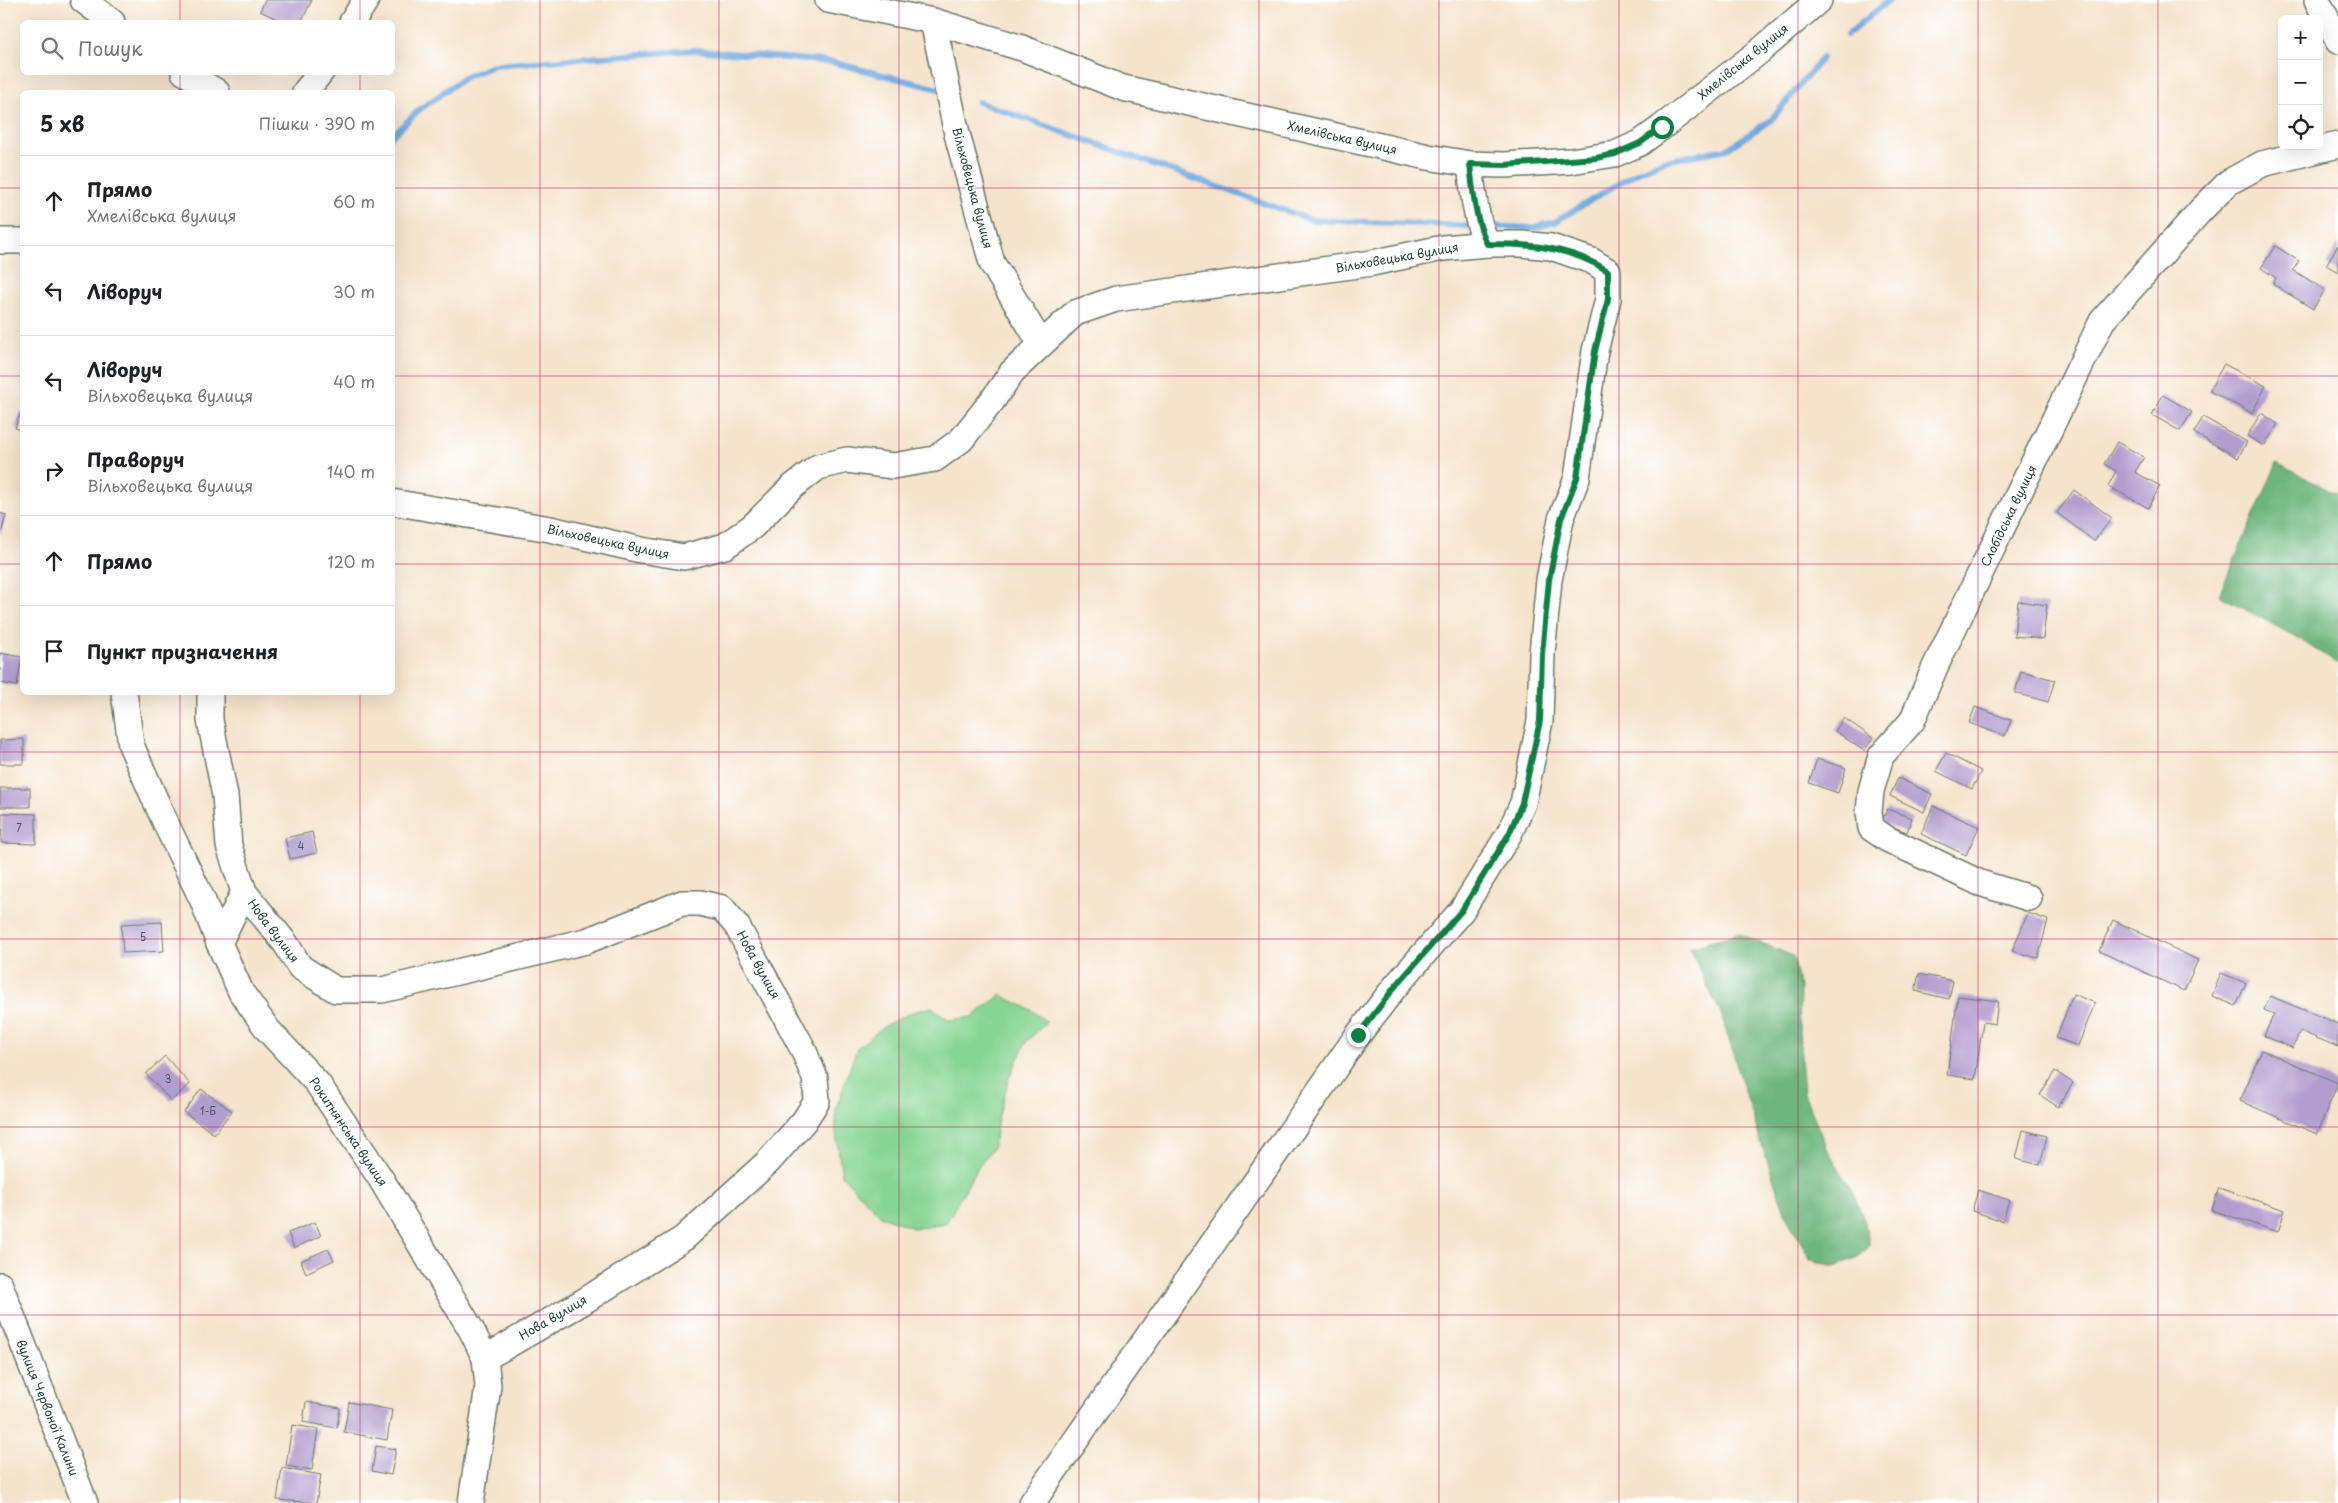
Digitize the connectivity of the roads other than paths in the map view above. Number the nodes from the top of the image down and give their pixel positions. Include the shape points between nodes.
1 (83, 0) edge
2 (366, 0) edge
3 (828, 0) edge
4 (1819, 0) edge
5 (2317, 0) edge
6 (109, 20) edge
7 (353, 20) edge
8 (933, 21) junction
9 (2338, 41) edge
10 (189, 75) edge
11 (319, 75) edge
12 (214, 90) edge
13 (307, 90) edge
14 (2338, 145) edge
15 (1470, 164) junction
16 (1484, 239) junction
17 (0, 241) edge
18 (20, 241) edge
19 (1041, 344) junction
20 (395, 503) edge
21 (124, 695) edge
22 (210, 695) edge
23 (244, 892) junction
24 (2029, 898) dead end
25 (219, 944) junction
26 (0, 1285) edge
27 (484, 1358) junction
28 (85, 1503) edge
29 (471, 1503) edge
30 (1032, 1503) edge

1 - 6 street
2 - 7 street
3 - 8 street, Хмелівська вулиця
4 - 15 street, Хмелівська вулиця via 1662,127 1623,151 1571,161
5 - 9 street
8 - 15 street, Хмелівська вулиця via 1022,48 1123,88 1356,142
8 - 19 street, Вільховецька вулиця via 960,143 992,263
10 - 12 street
11 - 13 street
14 - 24 street, Слобідська вулиця via 2262,164 2229,182 2102,321 1912,721 1881,756 1871,792 1871,828 1886,839 1980,882
15 - 16 street via 1475,205
16 - 19 street, Вільховецька вулиця via 1372,263 1116,299 1075,314
16 - 30 street, Вільховецька вулиця via 1551,247 1592,261 1608,271 1608,299 1595,351 1577,478 1561,519 1549,580 1540,721 1522,803 1509,834 1462,910 1358,1035
17 - 18 street
19 - 20 street, Вільховецька вулиця via 1012,372 961,440 935,459 893,466 847,460 818,466 753,526 725,546 684,557 550,529
21 - 25 street, Рокитнянська вулиця via 131,745 203,901
22 - 23 street via 210,720 230,846
23 - 25 street
23 - 27 street, Нова вулиця via 286,944 300,967 336,990 382,990 586,941 682,903 722,908 737,926 803,1049 815,1078 817,1101 769,1161 684,1238 581,1303
25 - 27 street, Рокитнянська вулиця via 241,992 268,1030 318,1084 382,1180 472,1331
26 - 28 street, вулиця Червоної Калини
27 - 29 street, Рокитнянська вулиця via 488,1386

